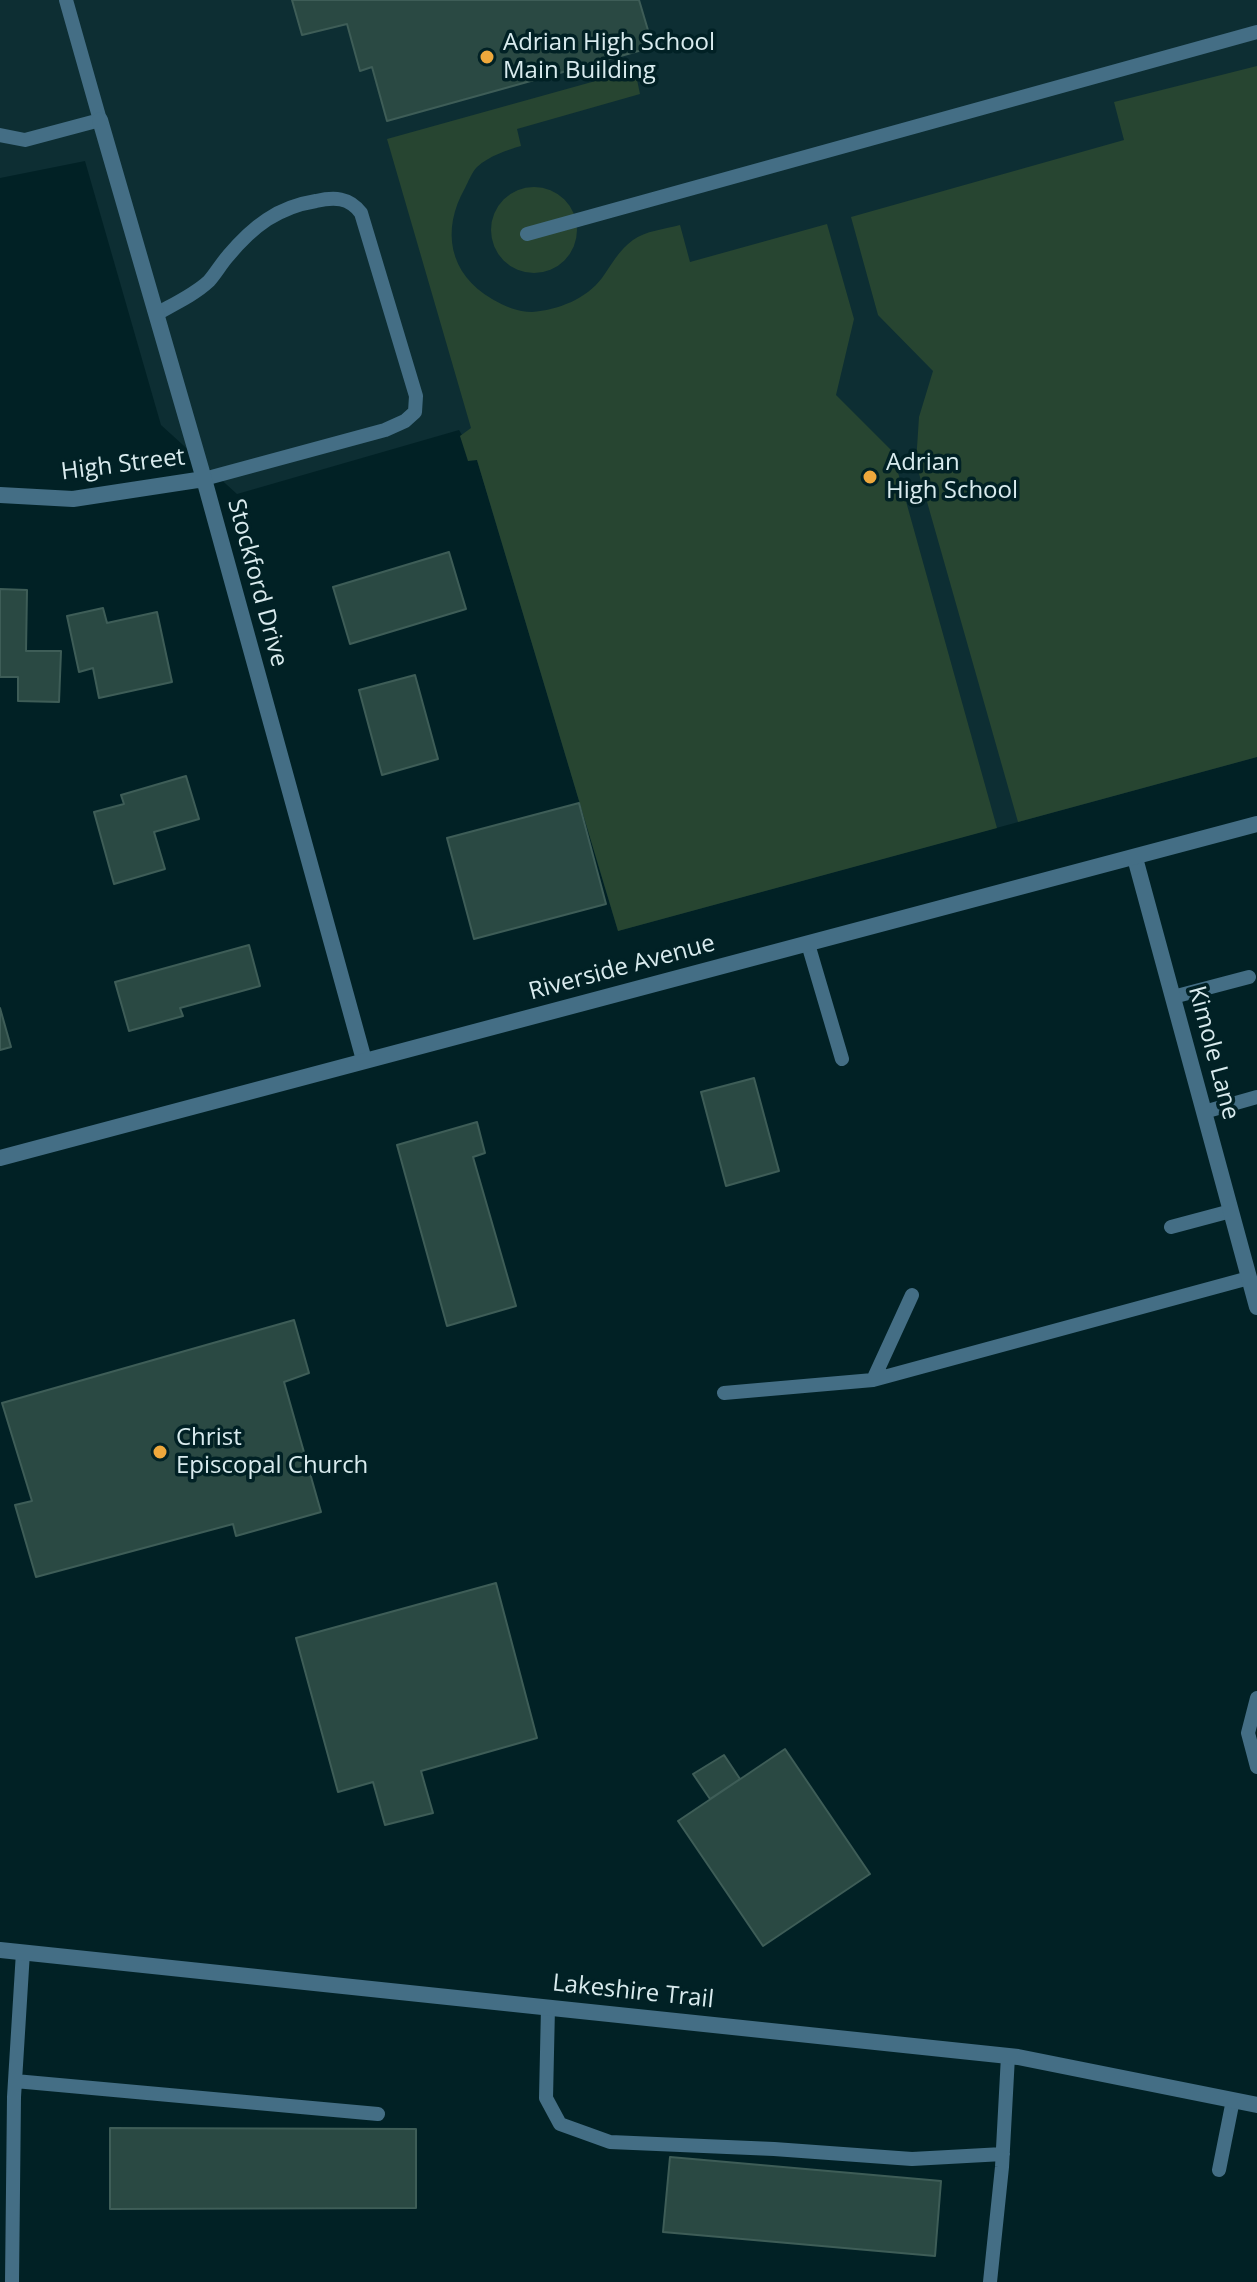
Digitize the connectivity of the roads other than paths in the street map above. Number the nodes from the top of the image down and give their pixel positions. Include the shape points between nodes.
1 (66, 0) edge
2 (1257, 32) edge
3 (100, 120) junction
4 (0, 135) edge
5 (527, 234) dead end
6 (156, 314) junction
7 (204, 479) junction
8 (0, 495) edge
9 (1257, 824) edge
10 (1135, 858) junction
11 (808, 944) junction
12 (1249, 977) dead end
13 (1173, 997) junction
14 (842, 1059) dead end
15 (364, 1060) junction
16 (1257, 1097) edge
17 (1204, 1112) junction
18 (0, 1158) edge
19 (1231, 1211) junction
20 (1171, 1227) dead end
21 (1249, 1278) junction
22 (912, 1295) dead end
23 (1257, 1307) edge
24 (873, 1380) junction
25 (724, 1393) dead end
26 (1257, 1698) edge
27 (1257, 1767) edge
28 (0, 1950) edge
29 (23, 1952) junction
30 (548, 2007) junction
31 (1008, 2056) junction
32 (15, 2081) junction
33 (1233, 2100) junction
34 (1257, 2105) edge
35 (378, 2114) dead end
36 (1003, 2154) junction
37 (1219, 2170) dead end
38 (12, 2282) edge
39 (990, 2282) edge

1 - 3 lane
2 - 5 lane
3 - 4 lane via 25,140
3 - 6 street, Stockford Drive
6 - 7 street, Stockford Drive
6 - 7 lane via 210,280 272,214 334,197 361,213 412,381 415,412 385,430
7 - 8 street, High Street via 73,499
7 - 15 street, Stockford Drive
9 - 10 street, Riverside Avenue
10 - 11 street, Riverside Avenue
10 - 13 street, Kimole Lane
11 - 14 lane
11 - 15 street, Riverside Avenue
12 - 13 lane
13 - 17 street, Kimole Lane
15 - 18 street, Riverside Avenue
16 - 17 lane
17 - 19 street, Kimole Lane
19 - 20 lane
19 - 21 street, Kimole Lane
21 - 23 street, Kimole Lane
21 - 24 lane
22 - 24 lane
24 - 25 lane
26 - 27 lane via 1248,1733
28 - 29 street, Lakeshire Trail
29 - 30 street, Lakeshire Trail
29 - 32 lane
30 - 31 street, Lakeshire Trail
30 - 36 lane via 546,2098 560,2124 610,2142 912,2159
31 - 33 street, Lakeshire Trail
31 - 36 lane
32 - 35 lane
32 - 38 lane
33 - 34 street, Lakeshire Trail
33 - 37 lane
36 - 39 lane

